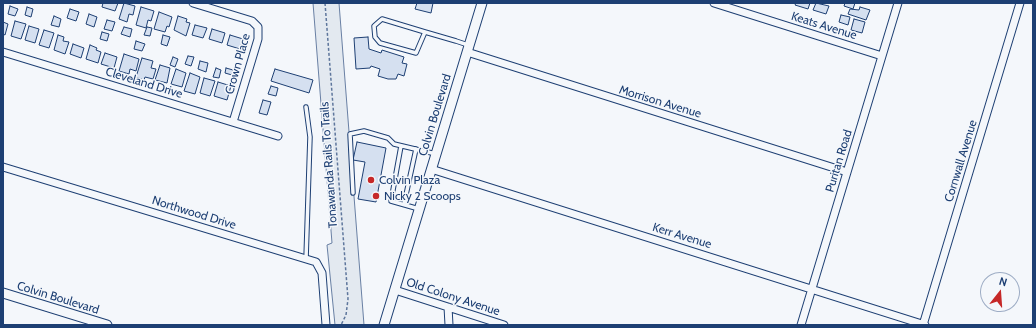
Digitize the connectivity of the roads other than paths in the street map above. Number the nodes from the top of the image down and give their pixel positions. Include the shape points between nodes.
1 (193, 3) edge
2 (482, 3) edge
3 (714, 3) edge
4 (898, 3) edge
5 (1020, 3) edge
6 (426, 32) junction
7 (468, 49) junction
8 (3, 52) edge
9 (882, 56) junction
10 (306, 107) dead end
11 (233, 122) junction
12 (278, 136) dead end
13 (401, 146) junction
14 (416, 150) junction
15 (436, 154) junction
16 (3, 166) edge
17 (431, 169) junction
18 (847, 172) junction
19 (353, 193) dead end
20 (404, 204) junction
21 (419, 209) junction
22 (306, 259) junction
23 (812, 289) junction
24 (395, 290) junction
25 (3, 293) edge
26 (448, 307) junction
27 (106, 325) edge
28 (326, 325) edge
29 (384, 325) edge
30 (449, 325) edge
31 (504, 325) edge
32 (801, 325) edge
33 (924, 325) edge

1 - 11 street, Crown Place via 255,23 258,32
2 - 7 street, Colvin Boulevard
3 - 9 street, Keats Avenue
4 - 9 street, Puritan Road
5 - 33 street, Cornwall Avenue
6 - 6 lane via 382,19 374,26 374,37 380,43 416,53
6 - 7 lane
7 - 15 street, Colvin Boulevard
7 - 18 street, Morrison Avenue
8 - 11 street, Cleveland Drive
9 - 18 street, Puritan Road
10 - 22 lane via 310,137
11 - 12 street, Cleveland Drive
13 - 14 lane
13 - 19 lane via 388,138 364,131 350,134
13 - 20 lane via 391,201
14 - 15 lane
14 - 20 lane
15 - 17 street, Colvin Boulevard
16 - 22 street, Northwood Drive
17 - 21 street, Colvin Boulevard
17 - 23 street, Kerr Avenue
18 - 23 street, Puritan Road
20 - 21 lane
21 - 24 street, Colvin Boulevard
22 - 28 street, Northwood Drive via 316,262 322,273
23 - 32 street, Puritan Road
23 - 33 street, Kerr Avenue
24 - 26 street, Old Colony Avenue
24 - 29 street, Colvin Boulevard
25 - 27 street, Colvin Boulevard
26 - 30 street
26 - 31 street, Old Colony Avenue

